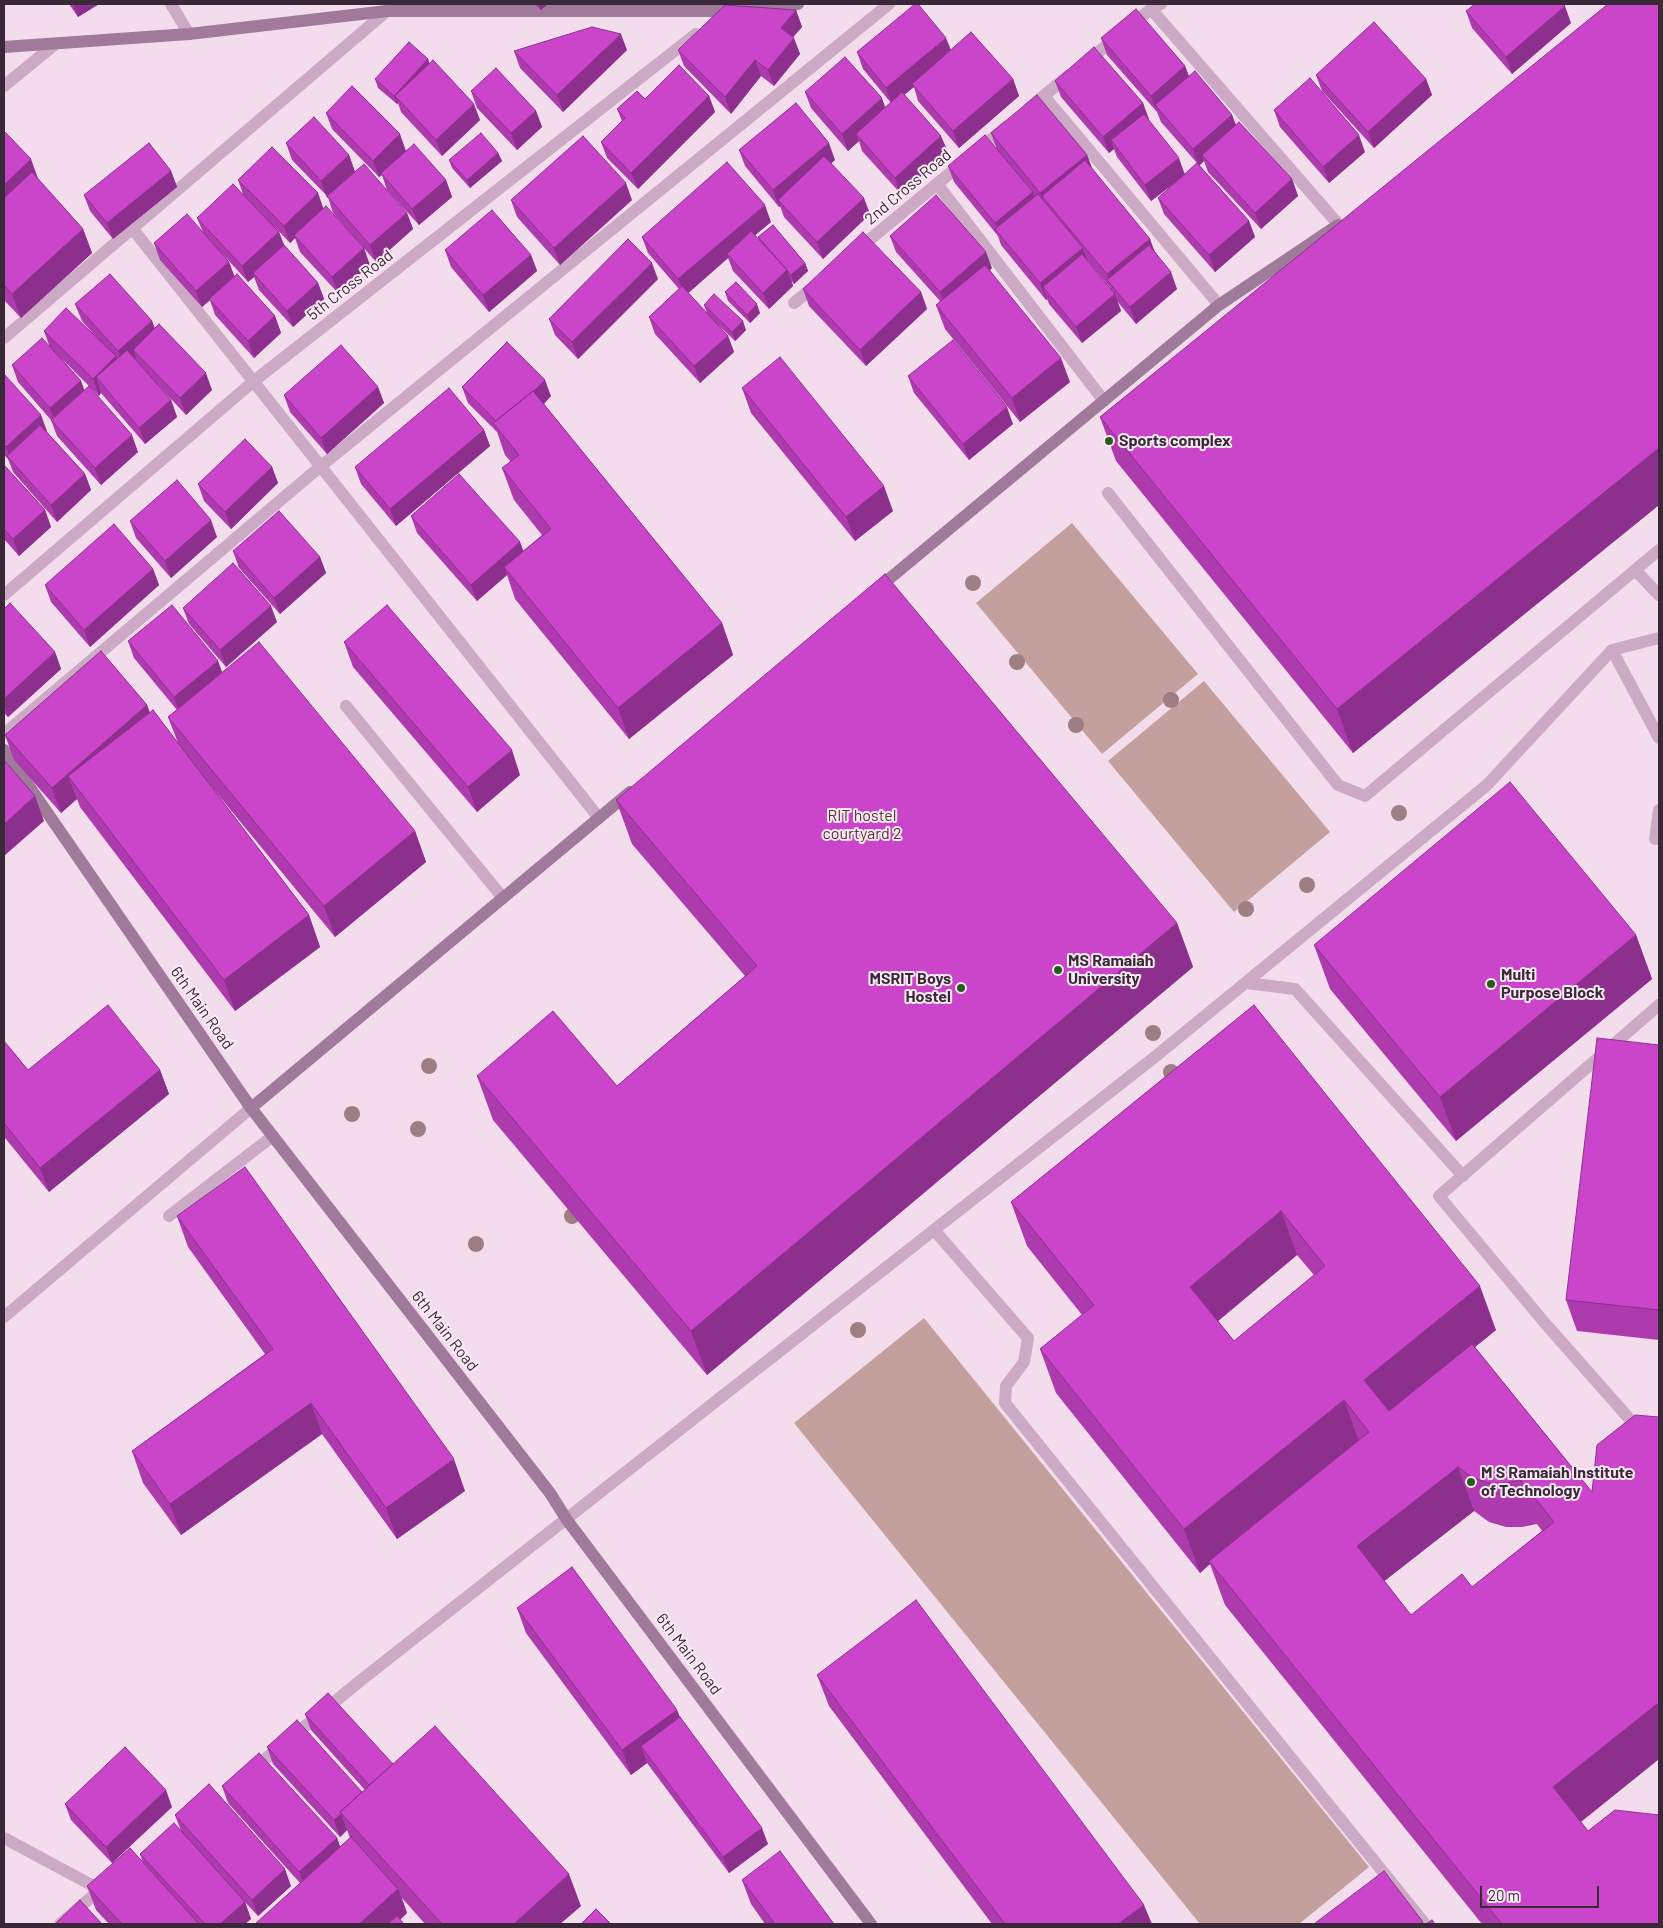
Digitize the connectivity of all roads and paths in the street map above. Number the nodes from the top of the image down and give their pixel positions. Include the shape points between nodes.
1 (171, 4) edge
2 (798, 4) edge
3 (890, 4) edge
4 (1156, 6) edge
5 (453, 7) edge
6 (583, 7) edge
7 (386, 11) junction
8 (726, 11) junction
9 (190, 34) junction
10 (54, 45) junction
11 (4, 48) edge
12 (4, 86) edge
13 (1044, 96) junction
14 (937, 184) junction
15 (132, 228) junction
16 (847, 259) edge
17 (824, 278) edge
18 (794, 303) dead end
19 (1219, 305) junction
20 (4, 338) edge
21 (254, 381) junction
22 (1104, 401) junction
23 (321, 466) junction
24 (1108, 493) dead end
25 (1659, 550) edge
26 (1635, 570) junction
27 (4, 594) edge
28 (1659, 595) edge
29 (868, 596) edge
30 (1659, 638) edge
31 (1612, 650) junction
32 (346, 706) dead end
33 (4, 734) edge
34 (1659, 738) edge
35 (4, 750) edge
36 (637, 786) edge
37 (1659, 810) edge
38 (599, 818) junction
39 (1656, 840) dead end
40 (503, 898) junction
41 (1246, 983) junction
42 (1659, 1005) edge
43 (251, 1108) junction
44 (273, 1136) junction
45 (1463, 1176) junction
46 (169, 1216) dead end
47 (935, 1231) junction
48 (4, 1317) edge
49 (1643, 1433) edge
50 (567, 1520) junction
51 (241, 1779) edge
52 (4, 1838) edge
53 (114, 1880) edge
54 (99, 1889) junction
55 (60, 1924) edge
56 (870, 1924) edge
57 (1425, 1924) edge

1 - 9 street
2 - 8 street
3 - 23 street
4 - 13 street, 2nd Cross Road
4 - 19 street via 1342,222
5 - 6 street
5 - 7 street
6 - 8 street
7 - 9 street
7 - 15 street
8 - 21 street, 5th Cross Road
9 - 10 street
10 - 11 street
10 - 12 street
13 - 14 street, 2nd Cross Road
13 - 19 street
14 - 16 street, 2nd Cross Road
14 - 22 street
15 - 20 street
15 - 21 street
17 - 18 street
19 - 22 street
21 - 23 street
21 - 27 street, 5th Cross Road
22 - 29 street
23 - 33 street
23 - 38 street
24 - 26 street via 1338,785 1365,796
25 - 26 street
26 - 28 street
30 - 31 street
31 - 34 street
31 - 41 street via 1487,785
32 - 40 street
35 - 43 street, 6th Main Road
36 - 38 street
37 - 39 street
38 - 40 street
40 - 43 street
41 - 45 street via 1295,989
41 - 47 street
42 - 45 street
43 - 44 street, 6th Main Road
43 - 48 street
44 - 46 street
44 - 50 street, 6th Main Road
45 - 49 street via 1439,1196 1544,1322
47 - 50 street
47 - 57 street via 1028,1338 1024,1362 1006,1386 1005,1403
50 - 51 street via 360,1681
50 - 56 street, 6th Main Road
52 - 54 street
53 - 54 street
54 - 55 street

